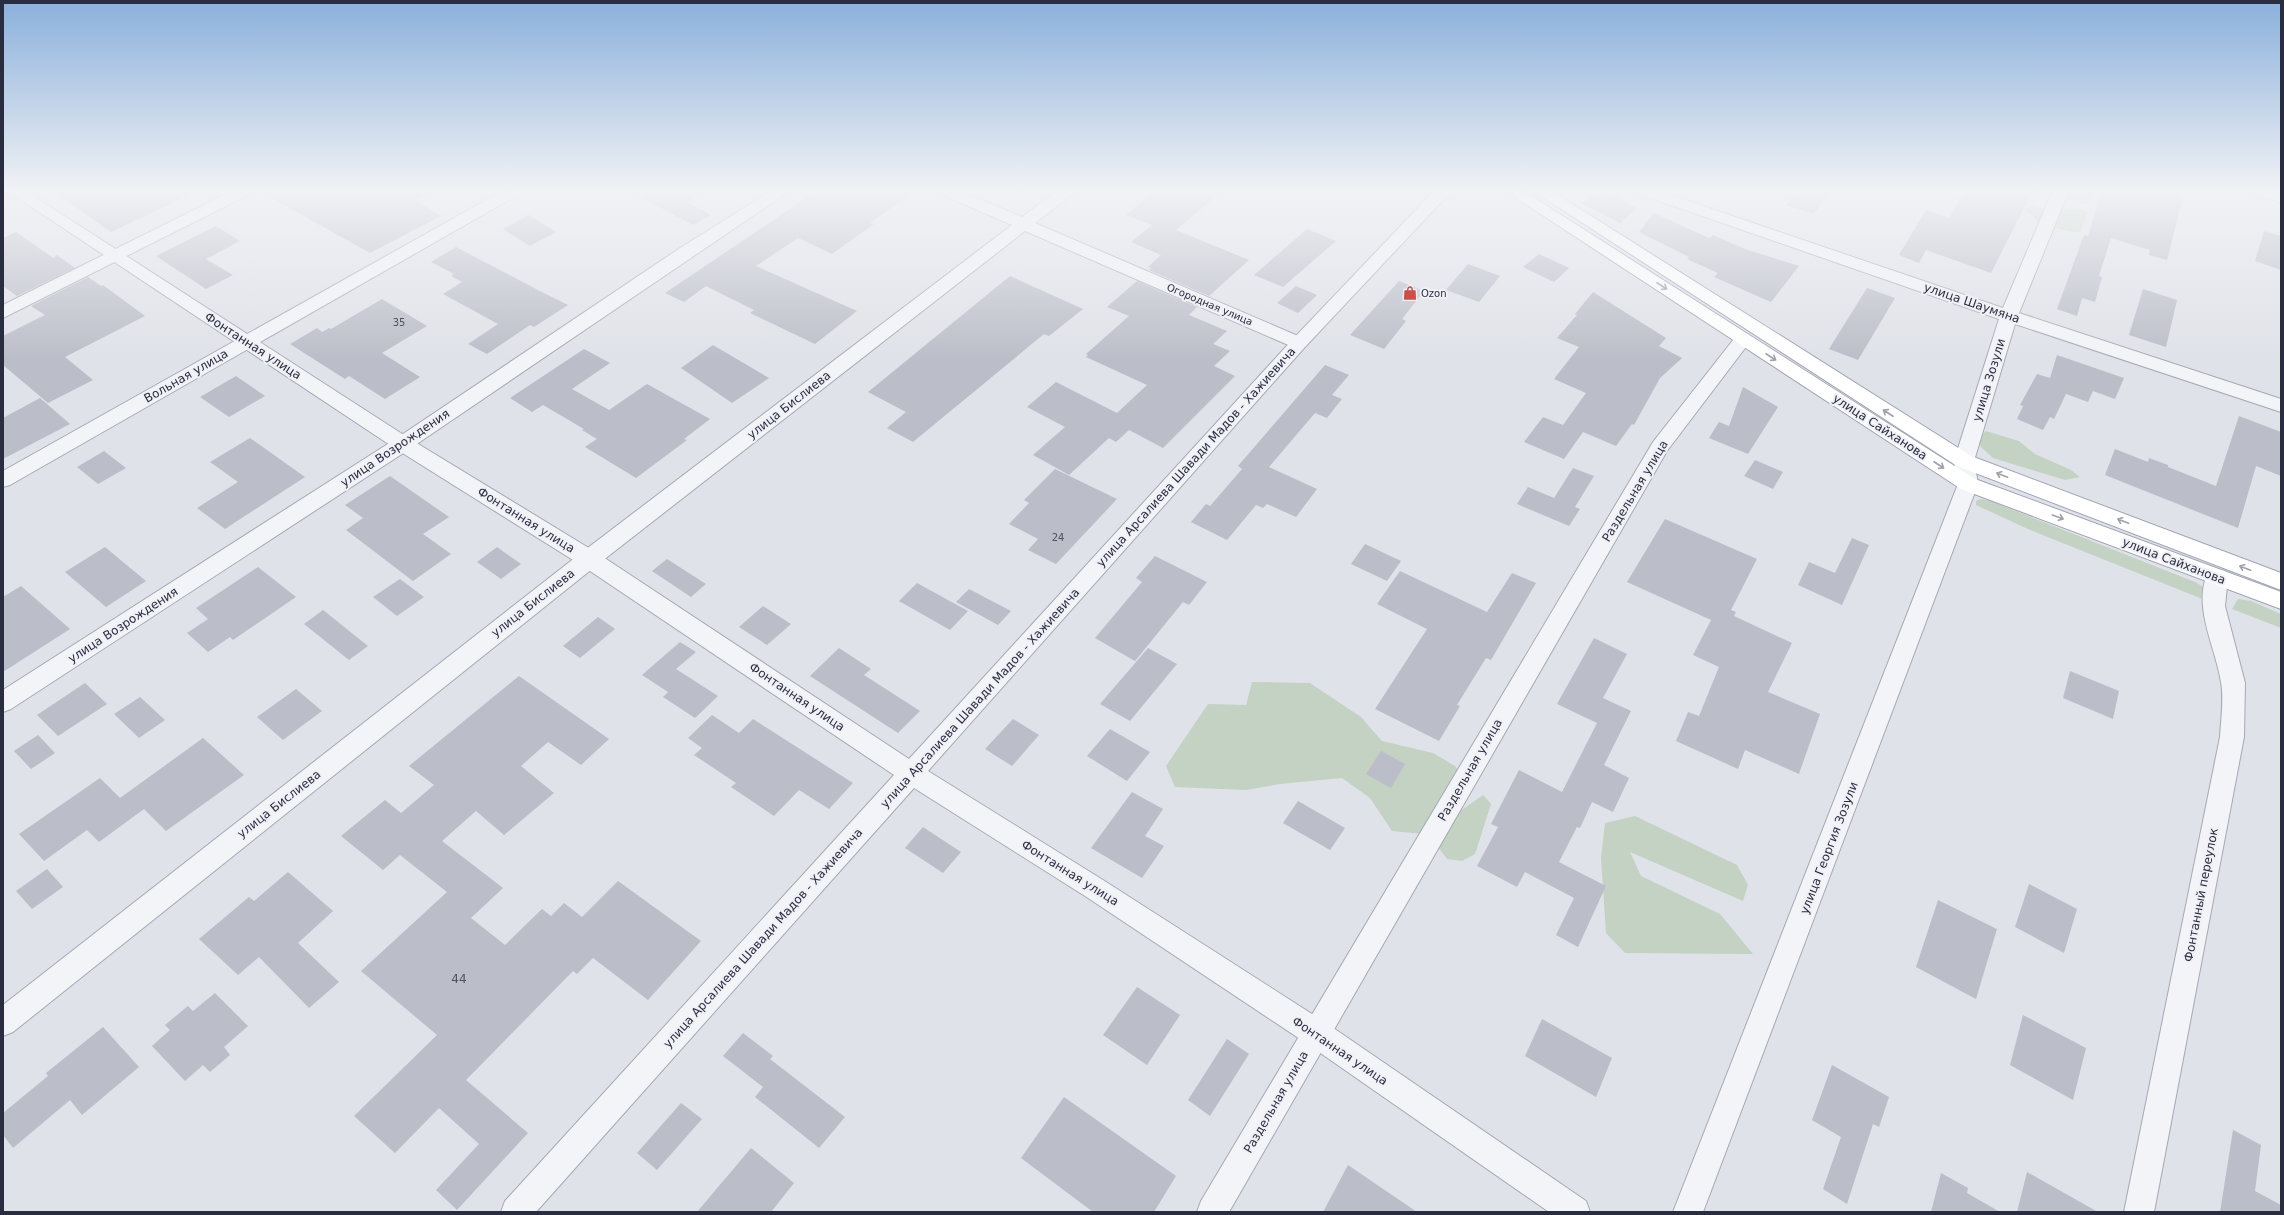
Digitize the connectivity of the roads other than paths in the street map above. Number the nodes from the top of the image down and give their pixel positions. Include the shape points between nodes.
1 (102, 247) edge
2 (134, 247) edge
3 (416, 247) edge
4 (693, 247) edge
5 (995, 247) edge
6 (1077, 247) edge
7 (1390, 247) edge
8 (1600, 247) edge
9 (1626, 247) edge
10 (1807, 247) edge
11 (2038, 247) edge
12 (116, 256) junction
13 (3, 312) edge
14 (2009, 316) junction
15 (1743, 339) junction
16 (247, 342) junction
17 (1299, 343) junction
18 (2281, 406) edge
19 (403, 444) junction
20 (1966, 472) junction
21 (3, 480) edge
22 (589, 559) junction
23 (2217, 577) junction
24 (2281, 582) edge
25 (2281, 601) edge
26 (3, 702) edge
27 (912, 774) junction
28 (3, 1022) edge
29 (1316, 1033) junction
30 (516, 1212) edge
31 (1212, 1212) edge
32 (1575, 1212) edge
33 (1688, 1212) edge
34 (2139, 1212) edge

1 - 12 street, Фонтанная улица
2 - 12 street
3 - 16 street, Вольная улица
4 - 19 street, улица Возрождения
5 - 22 street, улица Бислиева
6 - 17 street, Огородная улица
7 - 17 street, улица Арсалиева Шавади Мадов - Хажиевича
8 -> 15 main road, улица Сайханова
20 -> 9 main road, улица Сайханова
10 - 14 street, улица Шаумяна
11 - 14 street, улица Зозули
12 - 13 street
12 - 16 street, Фонтанная улица
14 - 18 street, улица Шаумяна
14 - 20 street, улица Зозули
15 -> 20 main road, улица Сайханова
15 - 29 street, Раздельная улица via 1660,447
16 - 19 street, Фонтанная улица
16 - 21 street, Вольная улица
17 - 27 street, улица Арсалиева Шавади Мадов - Хажиевича
19 - 22 street, Фонтанная улица
19 - 26 street, улица Возрождения
20 -> 23 main road, улица Сайханова
24 -> 20 main road, улица Сайханова
20 - 33 street, улица Георгия Зозули
22 - 27 street, Фонтанная улица
22 - 28 street, улица Бислиева
23 - 25 main road, улица Сайханова
23 - 34 street, Фонтанный переулок via 2214,606 2233,683 2232,736
27 - 29 street, Фонтанная улица via 1094,888
27 - 30 street, улица Арсалиева Шавади Мадов - Хажиевича
29 - 31 street, Раздельная улица
29 - 32 street, Фонтанная улица

